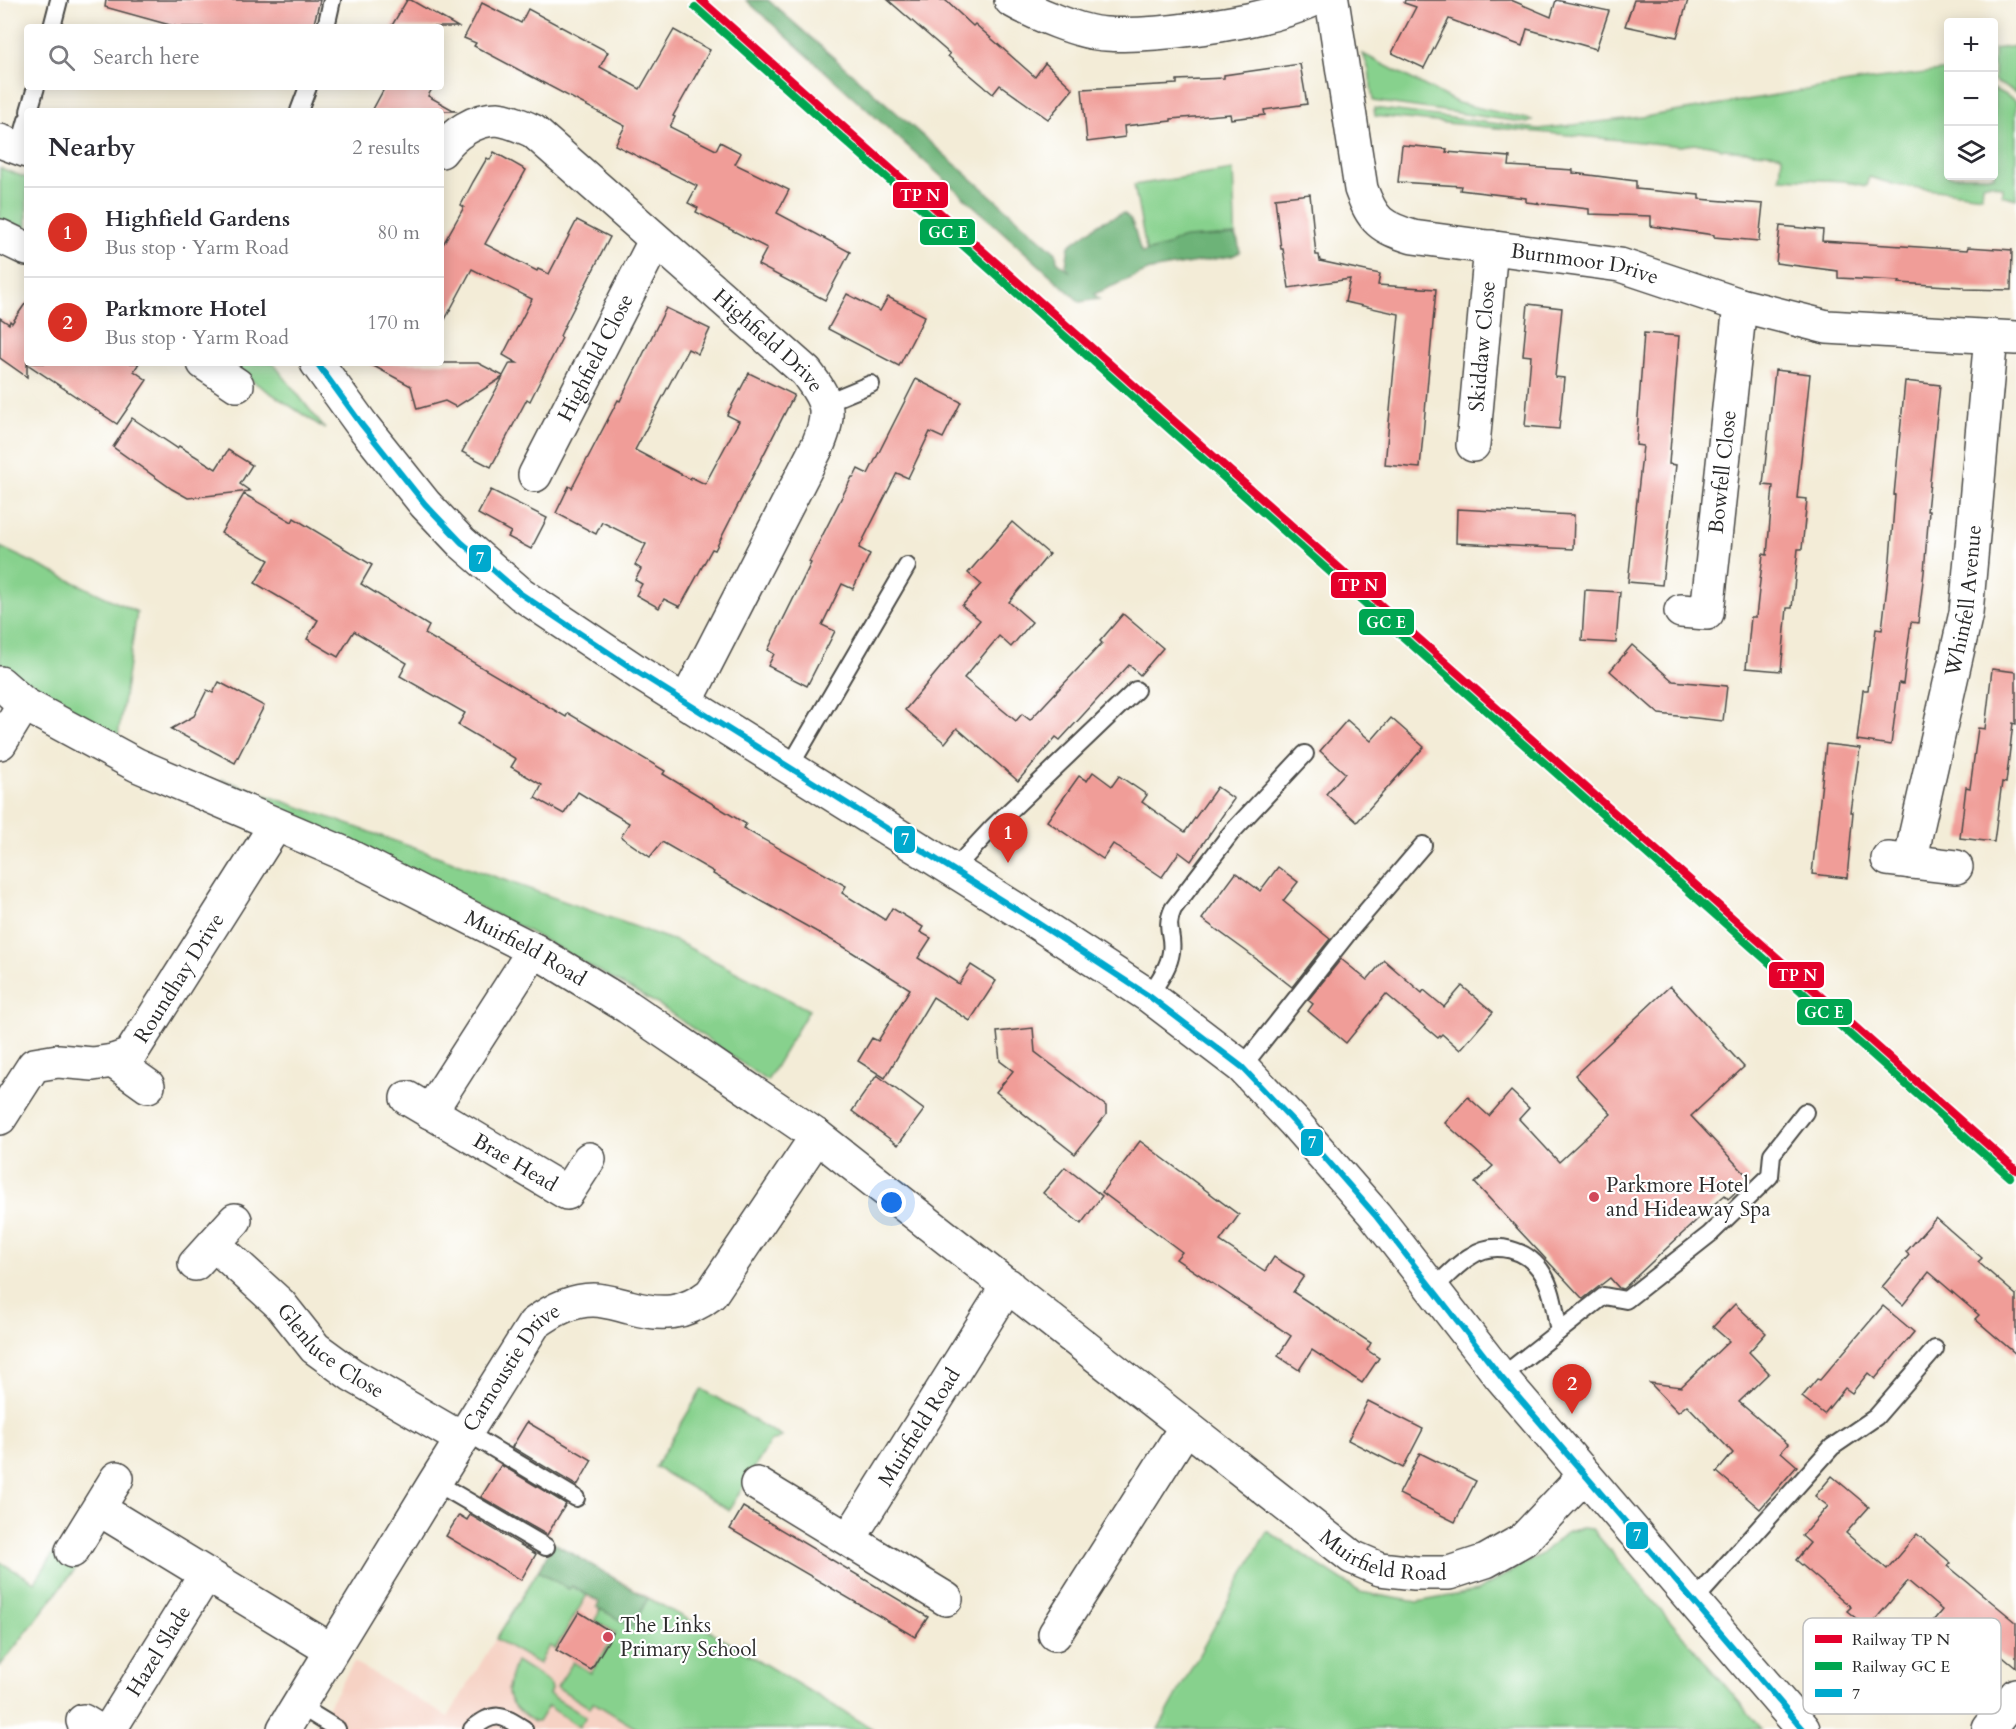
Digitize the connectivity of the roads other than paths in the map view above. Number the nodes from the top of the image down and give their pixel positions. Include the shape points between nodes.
1 (59, 0) edge
2 (332, 0) edge
3 (1011, 0) edge
4 (1313, 0) edge
5 (1332, 0) edge
6 (53, 24) edge
7 (327, 24) edge
8 (35, 90) edge
9 (307, 90) edge
10 (30, 108) edge
11 (300, 108) edge
12 (444, 148) edge
13 (0, 236) edge
14 (655, 241) junction
15 (24, 248) edge
16 (1491, 248) junction
17 (1740, 305) junction
18 (2004, 337) edge
19 (208, 366) edge
20 (320, 366) edge
21 (871, 384) dead end
22 (237, 385) dead end
23 (825, 403) junction
24 (1473, 445) dead end
25 (535, 475) dead end
26 (907, 566) dead end
27 (1698, 622) dead end
28 (1136, 690) dead end
29 (12, 694) edge
30 (686, 702) junction
31 (0, 743) edge
32 (1305, 754) dead end
33 (789, 768) junction
34 (274, 826) junction
35 (1423, 845) dead end
36 (1956, 867) dead end
37 (953, 870) junction
38 (534, 950) junction
39 (1149, 996) junction
40 (113, 1061) junction
41 (1242, 1067) junction
42 (148, 1086) dead end
43 (1805, 1113) dead end
44 (0, 1118) edge
45 (817, 1136) junction
46 (589, 1159) dead end
47 (235, 1220) dead end
48 (1008, 1285) junction
49 (1433, 1289) junction
50 (1559, 1331) junction
51 (1935, 1348) dead end
52 (1501, 1377) junction
53 (1186, 1427) junction
54 (464, 1436) junction
55 (1586, 1475) junction
56 (117, 1478) dead end
57 (435, 1482) junction
58 (757, 1484) dead end
59 (576, 1498) dead end
60 (99, 1509) junction
61 (849, 1539) junction
62 (546, 1547) dead end
63 (72, 1551) dead end
64 (206, 1574) junction
65 (946, 1599) dead end
66 (1693, 1602) junction
67 (1056, 1635) dead end
68 (332, 1650) junction
69 (2016, 1695) edge
70 (2001, 1714) edge
71 (2001, 1714) edge
72 (291, 1717) edge
73 (96, 1726) edge
74 (337, 1729) edge
75 (472, 1729) edge
76 (524, 1729) edge
77 (1803, 1729) edge
78 (1989, 1729) edge

1 - 6 lane
2 - 7 lane
3 - 4 street via 1073,26 1104,34 1160,33 1236,23 1272,16
5 - 16 street, Burnmoor Drive via 1357,167 1368,208 1390,230
8 - 10 lane
9 - 11 lane
12 - 14 street, Highfield Drive via 464,129 496,119 533,131
13 - 15 street
14 - 23 street, Highfield Drive via 806,372
14 - 25 street, Highfield Close
16 - 17 street, Burnmoor Drive via 1620,265
16 - 24 street, Skiddaw Close
17 - 18 street, Burnmoor Drive via 1827,327
17 - 27 street, Bowfell Close
18 - 36 street, Whinfell Avenue via 1966,613 1916,833 1900,861
19 - 22 street
20 - 30 street via 410,486 461,542 521,594
21 - 23 lane
23 - 30 street, Highfield Drive via 827,424 818,445
26 - 33 lane
28 - 37 lane
29 - 31 street
29 - 34 street, Muirfield Road via 136,765
30 - 33 street
32 - 39 lane via 1231,832 1173,909 1168,927 1170,960
33 - 37 street
34 - 38 street, Muirfield Road via 343,854
34 - 40 street, Roundhay Drive via 130,1055
35 - 41 lane
37 - 39 street
38 - 45 street, Muirfield Road via 628,1007
38 - 46 street, Brae Head via 418,1105 567,1193
39 - 41 street
40 - 42 street
40 - 44 street, Roundhay Drive via 34,1065
41 - 49 street via 1375,1215
43 - 50 lane via 1772,1154 1770,1176 1710,1234 1626,1300 1604,1296
45 - 48 street, Muirfield Road
45 - 54 street, Carnoustie Drive via 711,1294 687,1309 664,1313 592,1300 549,1312 534,1324
47 - 54 street, Glenluce Close via 205,1254 280,1304 315,1348 352,1375
48 - 53 street, Muirfield Road
48 - 61 street, Muirfield Road
49 - 50 lane via 1470,1256 1486,1248 1516,1250 1532,1260 1543,1274
49 - 52 street
50 - 52 lane
51 - 66 lane via 1876,1417 1832,1447
52 - 55 street
53 - 55 street, Muirfield Road via 1352,1557 1380,1569 1403,1572 1449,1573 1486,1561 1523,1540
53 - 67 street
54 - 57 street, Carnoustie Drive
54 - 59 lane
55 - 66 street
56 - 60 street
57 - 62 lane
57 - 68 street, Carnoustie Drive
58 - 61 street
60 - 63 street
60 - 64 street
61 - 65 street
64 - 68 street
64 - 73 street, Hazel Slade
66 - 77 street
68 - 72 street, Carnoustie Drive
69 - 71 street
70 - 78 street
72 - 74 lane
75 - 76 lane via 498,1715

